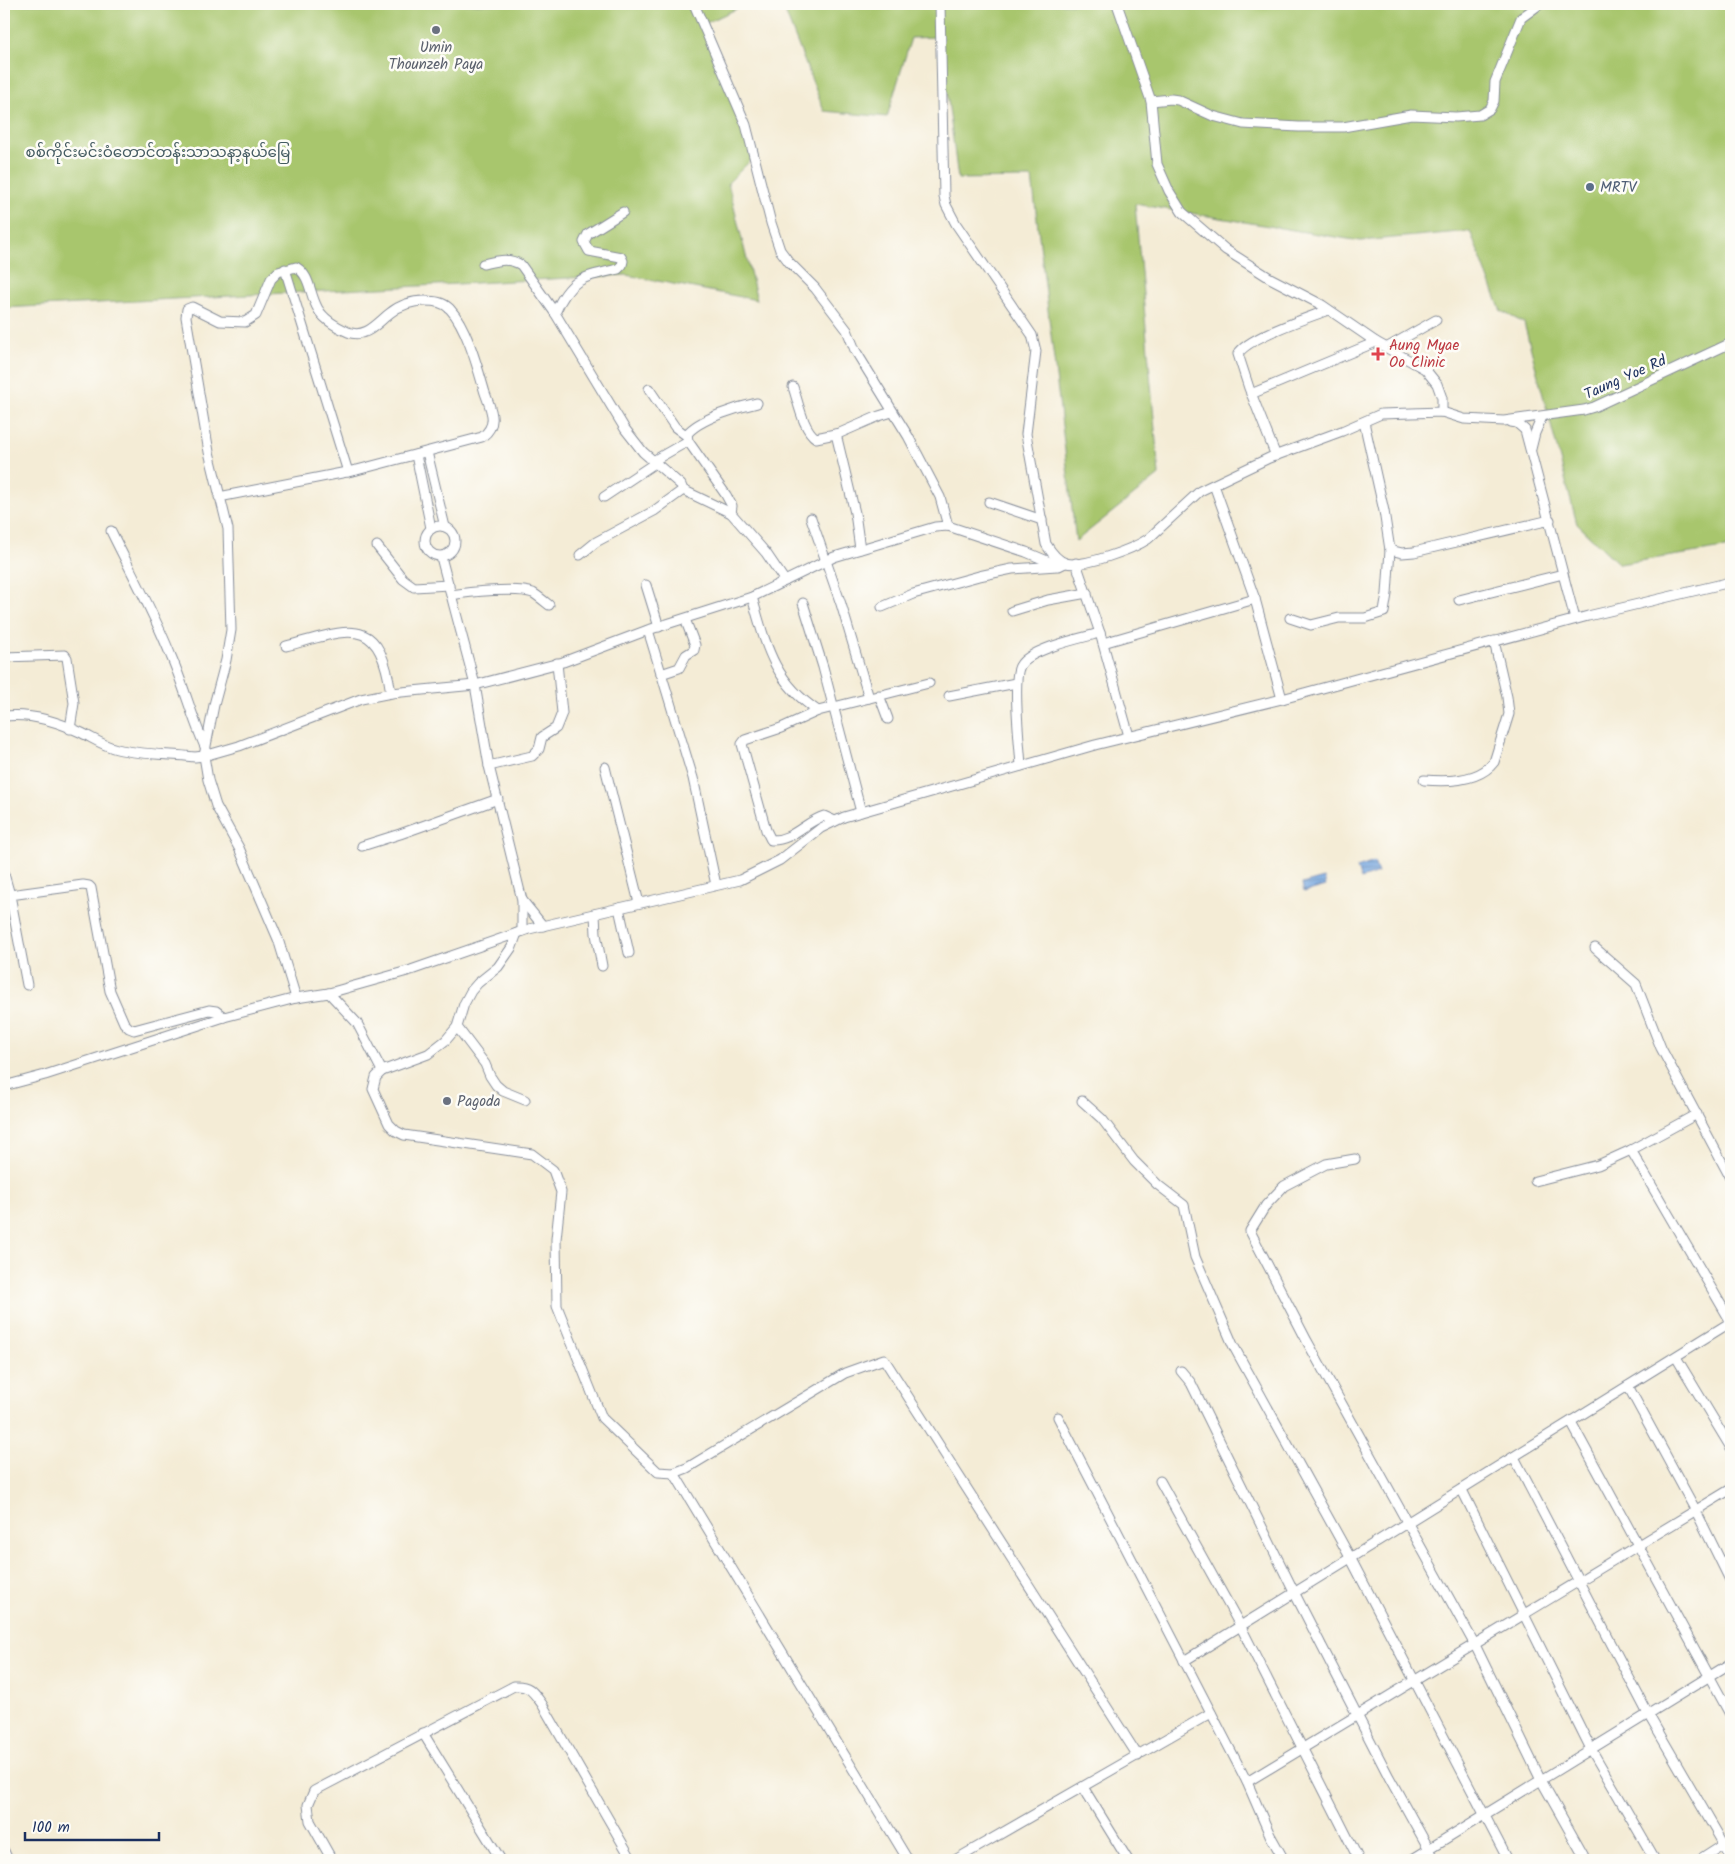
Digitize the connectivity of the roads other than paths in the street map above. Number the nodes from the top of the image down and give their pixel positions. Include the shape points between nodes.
1 (694, 4) edge
2 (940, 4) edge
3 (1117, 4) edge
4 (1540, 4) edge
5 (1151, 101) junction
6 (623, 212) dead end
7 (483, 264) dead end
8 (285, 268) junction
9 (1328, 310) junction
10 (555, 313) junction
11 (1436, 320) dead end
12 (1376, 342) junction
13 (1731, 343) edge
14 (1388, 347) junction
15 (793, 387) dead end
16 (649, 388) dead end
17 (1251, 394) junction
18 (757, 403) dead end
19 (892, 412) junction
20 (1442, 412) junction
21 (1542, 418) junction
22 (1504, 421) junction
23 (1364, 422) junction
24 (836, 434) junction
25 (687, 438) junction
26 (427, 452) junction
27 (1530, 454) junction
28 (416, 455) junction
29 (1276, 456) junction
30 (654, 462) junction
31 (348, 472) junction
32 (1214, 485) junction
33 (683, 490) junction
34 (604, 497) dead end
35 (219, 498) junction
36 (989, 502) dead end
37 (731, 513) junction
38 (811, 518) dead end
39 (1042, 520) junction
40 (1550, 520) junction
41 (948, 526) junction
42 (445, 527) junction
43 (431, 528) junction
44 (111, 531) dead end
45 (377, 546) dead end
46 (860, 549) junction
47 (1390, 550) junction
48 (580, 555) dead end
49 (441, 557) junction
50 (827, 560) junction
51 (1076, 563) junction
52 (1062, 564) junction
53 (1563, 574) junction
54 (785, 581) junction
55 (1731, 582) edge
56 (449, 585) junction
57 (646, 585) dead end
58 (1087, 594) junction
59 (451, 595) junction
60 (752, 597) junction
61 (1255, 598) junction
62 (1459, 600) dead end
63 (802, 603) dead end
64 (548, 605) dead end
65 (882, 607) dead end
66 (1012, 611) dead end
67 (1290, 618) dead end
68 (685, 619) junction
69 (1575, 619) junction
70 (659, 627) junction
71 (648, 630) junction
72 (1100, 633) junction
73 (1494, 641) junction
74 (1103, 644) junction
75 (286, 646) dead end
76 (4, 657) edge
77 (558, 664) junction
78 (661, 674) junction
79 (929, 683) dead end
80 (1016, 683) junction
81 (475, 685) junction
82 (391, 693) junction
83 (879, 695) junction
84 (949, 696) dead end
85 (869, 698) junction
86 (1282, 699) junction
87 (834, 706) junction
88 (818, 711) junction
89 (4, 716) edge
90 (888, 719) dead end
91 (70, 728) junction
92 (1129, 736) junction
93 (205, 753) junction
94 (489, 766) junction
95 (1021, 766) junction
96 (605, 767) dead end
97 (1424, 780) dead end
98 (498, 799) junction
99 (861, 812) junction
100 (835, 821) junction
101 (362, 846) dead end
102 (4, 874) edge
103 (716, 885) junction
104 (10, 895) junction
105 (522, 900) junction
106 (639, 903) junction
107 (619, 908) junction
108 (595, 914) junction
109 (543, 926) junction
110 (520, 932) junction
111 (1594, 948) dead end
112 (629, 953) dead end
113 (602, 966) dead end
114 (27, 985) dead end
115 (329, 993) junction
116 (296, 998) junction
117 (224, 1017) junction
118 (457, 1027) junction
119 (382, 1071) junction
120 (4, 1086) edge
121 (525, 1100) dead end
122 (1082, 1101) dead end
123 (1697, 1114) junction
124 (1631, 1150) junction
125 (1355, 1159) dead end
126 (1731, 1179) edge
127 (1535, 1181) dead end
128 (1731, 1322) edge
129 (1676, 1357) junction
130 (1181, 1371) dead end
131 (1628, 1386) junction
132 (1058, 1417) dead end
133 (1570, 1422) junction
134 (1731, 1448) edge
135 (1514, 1457) junction
136 (674, 1473) junction
137 (1160, 1481) dead end
138 (1731, 1489) edge
139 (1462, 1490) junction
140 (1696, 1511) junction
141 (1407, 1524) junction
142 (1638, 1546) junction
143 (1351, 1559) junction
144 (1578, 1582) junction
145 (1731, 1582) edge
146 (1295, 1594) junction
147 (1525, 1614) junction
148 (1241, 1627) junction
149 (1475, 1645) junction
150 (1184, 1661) junction
151 (1731, 1663) edge
152 (1710, 1676) junction
153 (1416, 1681) junction
154 (1211, 1713) junction
155 (1648, 1714) junction
156 (1358, 1716) junction
157 (1731, 1716) edge
158 (423, 1733) junction
159 (1304, 1748) junction
160 (1591, 1749) junction
161 (1138, 1756) junction
162 (1541, 1780) junction
163 (1247, 1782) junction
164 (1083, 1787) junction
165 (1485, 1814) junction
166 (1727, 1843) edge
167 (1429, 1850) junction
168 (4, 1851) edge
169 (1731, 1857) edge
170 (8, 1860) edge
171 (332, 1860) edge
172 (500, 1860) edge
173 (632, 1860) edge
174 (908, 1860) edge
175 (955, 1860) edge
176 (1128, 1860) edge
177 (1284, 1860) edge
178 (1359, 1860) edge
179 (1411, 1860) edge
180 (1434, 1860) edge
181 (1508, 1860) edge
182 (1586, 1860) edge
183 (1655, 1860) edge
184 (1700, 1860) edge

1 - 19 street via 746,125 780,250 839,317
2 - 39 street via 942,186 946,205 954,220 1035,341 1026,434
3 - 5 street
4 - 5 street via 1521,18 1495,82 1494,101 1490,109 1480,115 1411,115 1342,127 1291,127 1243,124 1171,99
5 - 9 street via 1157,164 1168,191 1182,212 1226,250
6 - 10 street via 588,234 584,242 589,251 620,257 622,265 618,269 577,280 565,293
7 - 10 street via 505,259 521,265
8 - 26 street via 296,267 304,272 318,310 325,318 350,332 360,334 368,331 399,307 421,301 438,302 450,309 473,353 492,415 491,426 482,437
8 - 31 street
8 - 35 street via 271,279 256,315 245,322 220,321 192,307 187,309
9 - 12 street
9 - 17 street via 1242,347 1238,354
10 - 30 street via 625,429
11 - 14 street
12 - 14 street
12 - 17 street
13 - 21 street, Taung Yoe Rd via 1594,407
14 - 20 street via 1425,370 1437,384
15 - 24 street via 811,435 816,438
16 - 25 street via 675,427
17 - 29 street
18 - 25 street via 706,422 690,431
19 - 24 street
19 - 41 street via 940,497
20 - 22 street, Taung Yoe Rd via 1464,419
20 - 23 street, Taung Yoe Rd via 1380,414
21 - 22 street, Taung Yoe Rd
21 - 27 street
22 - 27 street via 1517,423 1525,430
23 - 29 street, Taung Yoe Rd
23 - 47 street
24 - 46 street via 855,512
25 - 30 street
25 - 37 street via 726,495 732,506
26 - 28 street
26 - 42 street
27 - 40 street
28 - 31 street
28 - 43 street
29 - 32 street, Taung Yoe Rd
30 - 33 street via 682,485
30 - 34 street
31 - 35 street
32 - 51 street, Taung Yoe Rd via 1200,491 1140,544 1110,556
32 - 61 street
33 - 37 street
33 - 48 street
35 - 93 street via 228,529 230,630
36 - 39 street
37 - 54 street via 766,553
38 - 50 street
39 - 52 street via 1046,544
40 - 47 street via 1414,552
40 - 53 street
41 - 46 street
41 - 52 street
42 - 43 street
42 - 49 street via 451,530 455,543 453,550
43 - 49 street via 426,533 425,546 434,556
44 - 93 street via 170,653
45 - 56 street via 403,579 414,587
46 - 50 street
47 - 67 street via 1384,612 1311,625
49 - 56 street
50 - 54 street
50 - 85 street
51 - 52 street, Taung Yoe Rd
51 - 58 street
52 - 65 street, Taung Yoe Rd via 979,576 913,594
53 - 62 street
53 - 69 street
54 - 60 street
55 - 69 street
56 - 59 street
57 - 70 street
58 - 66 street via 1048,600
58 - 72 street
59 - 64 street via 517,591 533,593
59 - 81 street
60 - 68 street
60 - 88 street via 775,666 790,688
61 - 74 street
61 - 86 street
63 - 87 street
68 - 70 street
68 - 78 street via 694,650 686,655 679,668
69 - 73 street
70 - 71 street
71 - 77 street
71 - 78 street
72 - 74 street
72 - 80 street via 1047,648 1029,657 1020,666
73 - 86 street
73 - 97 street via 1509,714 1494,762 1480,774 1462,779
74 - 92 street
75 - 82 street via 342,631 363,633 382,655
76 - 91 street via 64,655 69,662 74,703
77 - 81 street
77 - 94 street via 562,713 556,728 542,737 539,749 532,756
78 - 103 street via 693,778
79 - 83 street
80 - 84 street
80 - 95 street
81 - 82 street
81 - 94 street
82 - 93 street via 361,699 244,744
83 - 85 street
83 - 90 street
85 - 87 street
86 - 92 street
87 - 88 street
87 - 99 street
88 - 100 street via 742,744 771,840 787,838 824,816
89 - 91 street via 22,714 44,718
91 - 93 street via 118,749 194,757
92 - 95 street
93 - 116 street via 208,780 216,806 278,939
94 - 98 street
95 - 99 street
96 - 106 street
98 - 101 street
98 - 105 street
99 - 100 street
100 - 103 street via 780,860 740,880
102 - 104 street
103 - 106 street
104 - 114 street
104 - 117 street via 83,885 91,888 110,991 124,1024 129,1028 134,1030 209,1010
105 - 109 street
105 - 110 street
106 - 107 street
107 - 108 street
107 - 112 street
108 - 109 street
108 - 113 street
109 - 110 street
110 - 115 street via 411,970
110 - 118 street via 498,967 472,990
111 - 123 street via 1636,984 1661,1048
115 - 116 street
115 - 119 street via 357,1023
116 - 117 street
117 - 120 street
118 - 119 street via 428,1054
118 - 121 street via 485,1064 496,1085 503,1092
119 - 136 street via 373,1088 389,1124 396,1131 404,1135 532,1154 552,1170 561,1192 556,1239 557,1306 602,1418 658,1472
122 - 143 street via 1102,1119 1134,1161 1184,1206 1194,1257 1233,1345
123 - 124 street
123 - 126 street
124 - 127 street via 1598,1165
124 - 128 street
125 - 141 street via 1326,1164 1284,1186 1266,1205 1250,1231
128 - 129 street
129 - 131 street
129 - 134 street
130 - 146 street via 1191,1383
131 - 133 street
131 - 140 street
132 - 150 street
133 - 135 street
133 - 142 street
135 - 139 street
135 - 144 street
136 - 161 street via 844,1373 884,1359
136 - 174 street
137 - 148 street
138 - 140 street
139 - 141 street
139 - 147 street
140 - 142 street
140 - 145 street
141 - 143 street
141 - 149 street
142 - 144 street
142 - 152 street
143 - 146 street
143 - 153 street
144 - 147 street
144 - 155 street
146 - 148 street
146 - 156 street
147 - 149 street
147 - 160 street
148 - 150 street
148 - 159 street
149 - 153 street
149 - 162 street
150 - 154 street
151 - 152 street
152 - 155 street
152 - 157 street
153 - 156 street
153 - 165 street
154 - 161 street
154 - 163 street
155 - 160 street
155 - 166 street
156 - 159 street
156 - 167 street
158 - 171 street via 314,1791 308,1805 310,1822
158 - 172 street
158 - 173 street via 514,1686 524,1685 542,1704
159 - 163 street
159 - 178 street
160 - 162 street
160 - 183 street
161 - 164 street
162 - 165 street
162 - 182 street
163 - 177 street
164 - 175 street
164 - 176 street
165 - 167 street
165 - 181 street
166 - 169 street
166 - 184 street
167 - 179 street
167 - 180 street
168 - 170 street

